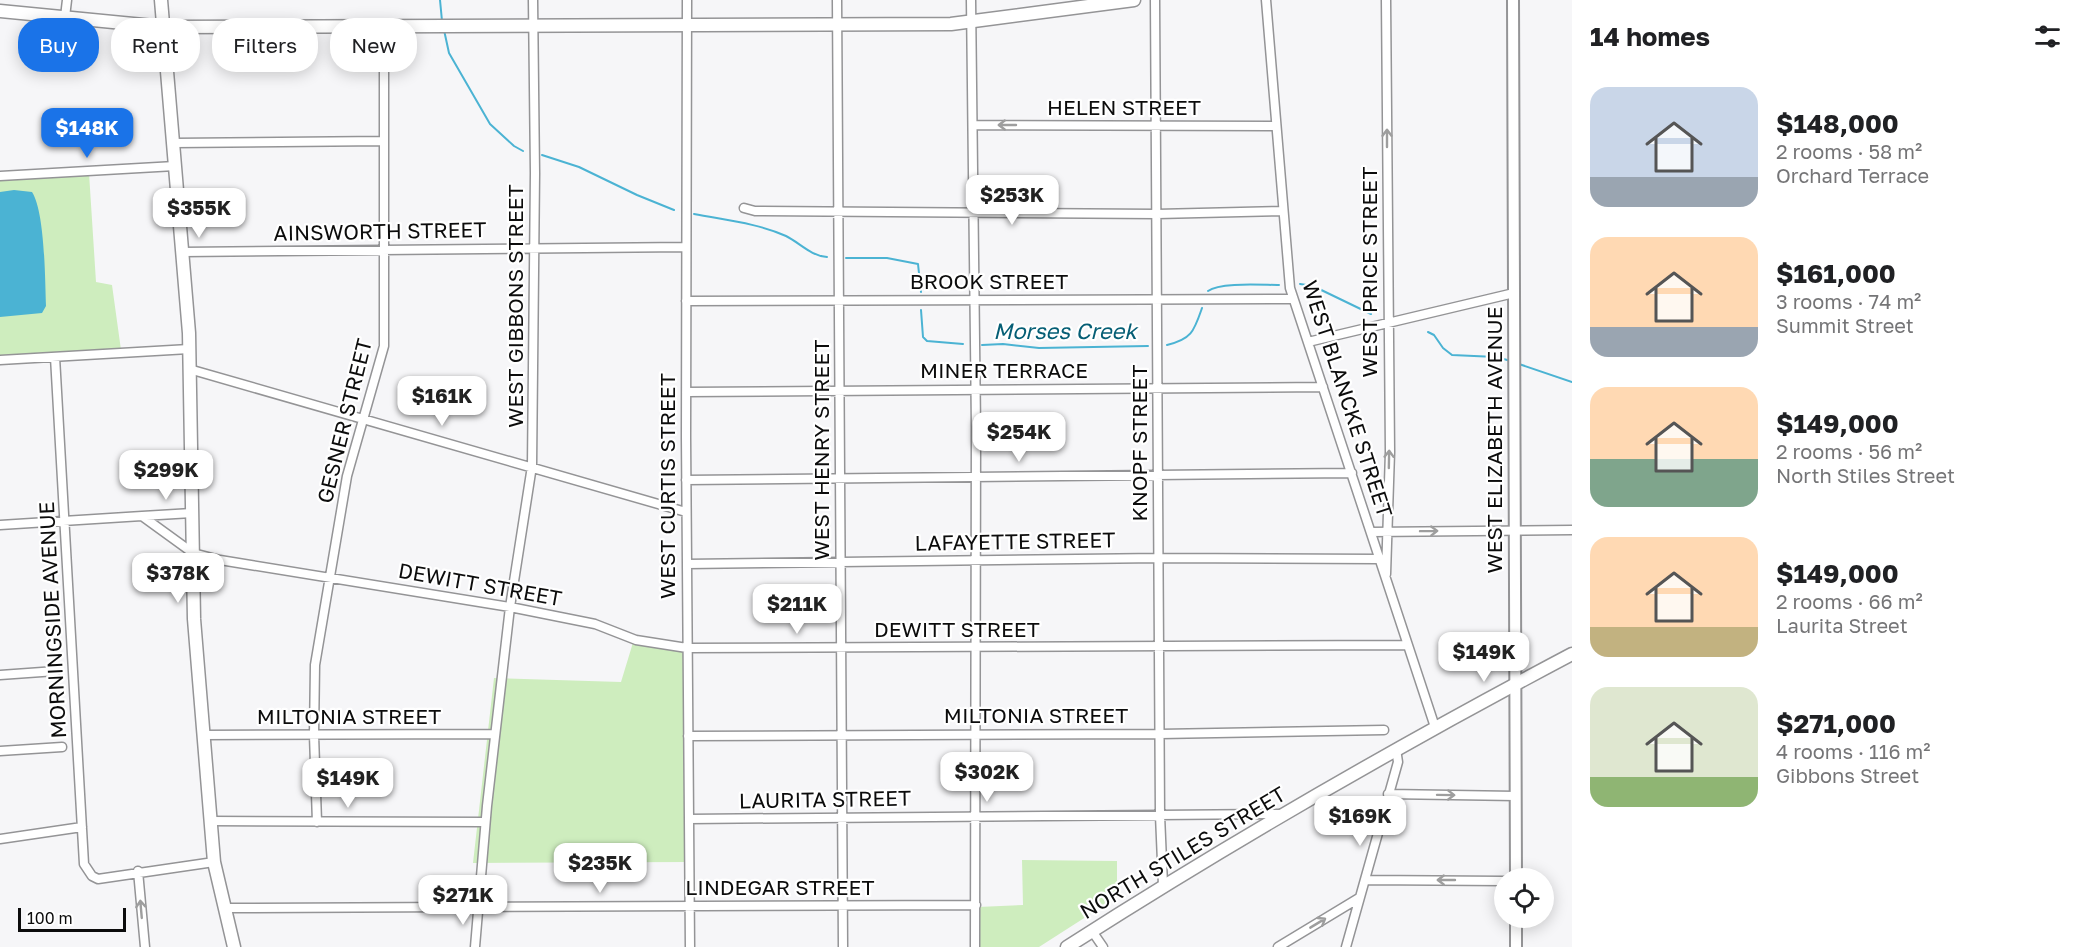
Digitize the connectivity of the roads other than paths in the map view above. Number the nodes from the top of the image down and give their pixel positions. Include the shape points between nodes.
1 (67, 0) edge
2 (161, 0) edge
3 (533, 0) edge
4 (687, 0) edge
5 (837, 0) edge
6 (971, 0) edge
7 (1134, 0) edge
8 (1155, 0) edge
9 (1266, 0) edge
10 (1386, 0) edge
11 (1513, 0) edge
12 (0, 11) edge
13 (65, 18) joint
14 (163, 18) edge
15 (971, 22) junction
16 (838, 24) junction
17 (687, 25) junction
18 (533, 26) junction
19 (200, 27) edge
20 (330, 27) edge
21 (417, 27) edge
22 (168, 72) edge
23 (384, 72) edge
24 (973, 125) junction
25 (1157, 126) junction
26 (1276, 126) junction
27 (384, 141) junction
28 (174, 143) junction
29 (176, 166) junction
30 (0, 176) edge
31 (744, 208) dead end
32 (1283, 211) junction
33 (839, 212) junction
34 (974, 212) junction
35 (1157, 214) junction
36 (686, 247) junction
37 (535, 249) junction
38 (385, 250) junction
39 (182, 252) junction
40 (1514, 293) junction
41 (1157, 299) junction
42 (1293, 299) junction
43 (974, 300) junction
44 (686, 301) junction
45 (839, 301) junction
46 (1389, 322) junction
47 (1308, 342) junction
48 (189, 349) junction
49 (55, 357) junction
50 (0, 360) edge
51 (189, 369) junction
52 (1323, 387) junction
53 (1158, 388) junction
54 (975, 390) junction
55 (840, 391) junction
56 (686, 392) junction
57 (363, 418) junction
58 (532, 466) junction
59 (1352, 473) junction
60 (1158, 475) junction
61 (976, 477) junction
62 (840, 478) junction
63 (686, 480) junction
64 (686, 512) junction
65 (192, 513) junction
66 (142, 516) junction
67 (66, 520) junction
68 (0, 525) edge
69 (1515, 530) junction
70 (1572, 530) edge
71 (1389, 531) junction
72 (1371, 532) junction
73 (193, 553) junction
74 (1159, 558) junction
75 (1379, 559) junction
76 (976, 561) junction
77 (840, 562) junction
78 (687, 564) junction
79 (330, 578) junction
80 (1386, 580) junction
81 (510, 607) junction
82 (1407, 645) junction
83 (1159, 647) junction
84 (687, 648) junction
85 (841, 648) junction
86 (976, 648) junction
87 (1572, 654) edge
88 (56, 671) dead end
89 (0, 675) edge
90 (1516, 683) junction
91 (1435, 727) junction
92 (1384, 730) dead end
93 (495, 734) junction
94 (1160, 734) junction
95 (203, 735) junction
96 (314, 735) junction
97 (841, 735) junction
98 (976, 735) junction
99 (688, 736) junction
100 (63, 747) dead end
101 (1396, 749) junction
102 (0, 751) edge
103 (1388, 794) junction
104 (1516, 796) junction
105 (1287, 814) junction
106 (1160, 815) junction
107 (976, 816) junction
108 (842, 818) junction
109 (689, 819) junction
110 (210, 821) junction
111 (317, 822) junction
112 (485, 822) junction
113 (82, 827) junction
114 (0, 839) edge
115 (214, 862) junction
116 (1516, 868) edge
117 (138, 872) junction
118 (1365, 880) junction
119 (1494, 881) edge
120 (1163, 885) junction
121 (1359, 898) junction
122 (976, 905) junction
123 (690, 906) junction
124 (842, 906) junction
125 (478, 907) junction
126 (225, 908) junction
127 (1516, 928) edge
128 (1092, 930) junction
129 (145, 947) edge
130 (234, 947) edge
131 (475, 947) edge
132 (690, 947) edge
133 (843, 947) edge
134 (975, 947) edge
135 (1066, 947) edge
136 (1103, 947) edge
137 (1278, 947) edge
138 (1346, 947) edge
139 (1516, 947) edge

1 - 13 street
2 - 14 main road
3 - 18 street, WEST GIBBONS STREET
4 - 17 street, WEST CURTIS STREET
5 - 16 street, WEST HENRY STREET
6 - 15 street
7 - 15 main road
8 - 25 street, KNOPF STREET
9 - 26 street, WEST BLANCKE STREET
46 -> 10 street, WEST PRICE STREET
11 - 40 street, WEST ELIZABETH AVENUE via 1520,260
12 - 13 main road
15 - 16 main road
15 - 24 street
16 - 17 main road
16 - 33 street, WEST HENRY STREET
17 - 18 main road
17 - 36 street, WEST CURTIS STREET
18 - 21 main road
18 - 37 street, WEST GIBBONS STREET
19 - 20 main road
22 - 28 main road
23 - 27 street, GESNER STREET
25 -> 24 street, HELEN STREET
24 - 34 street
25 - 26 street, HELEN STREET
25 - 35 street, KNOPF STREET
26 - 32 street, WEST BLANCKE STREET
27 - 28 street
27 - 38 street, GESNER STREET
28 - 29 main road
29 - 30 street
29 - 39 main road
31 - 33 street
32 - 35 street
32 - 42 street, WEST BLANCKE STREET
33 - 34 street
33 - 45 street, WEST HENRY STREET
34 - 35 street
34 - 43 street
35 - 41 street, KNOPF STREET
36 - 37 street, AINSWORTH STREET
36 - 44 street, WEST CURTIS STREET
37 - 38 street, AINSWORTH STREET
37 - 58 street, WEST GIBBONS STREET
38 - 39 street, AINSWORTH STREET
38 - 57 street, GESNER STREET via 384,346
39 - 48 main road
40 - 46 street
40 - 69 street, WEST ELIZABETH AVENUE
41 - 42 street, BROOK STREET
41 - 43 street, BROOK STREET
41 - 53 street, KNOPF STREET
42 - 47 street, WEST BLANCKE STREET
43 - 45 street, BROOK STREET
43 - 54 street
44 - 45 street, BROOK STREET
44 - 56 street, WEST CURTIS STREET
45 - 55 street, WEST HENRY STREET
46 - 47 street
71 -> 46 street, WEST PRICE STREET
47 - 52 street, WEST BLANCKE STREET
48 - 49 street
48 - 51 main road
49 - 50 street
49 - 67 street, MORNINGSIDE AVENUE
51 - 57 street
51 - 65 main road
52 - 53 street, MINER TERRACE
52 - 59 street, WEST BLANCKE STREET
53 - 54 street, MINER TERRACE
53 - 60 street, KNOPF STREET
54 - 55 street, MINER TERRACE
54 - 61 street
55 - 56 street, MINER TERRACE
55 - 62 street, WEST HENRY STREET
56 - 63 street, WEST CURTIS STREET
57 - 58 street
57 - 79 street, GESNER STREET via 345,485
58 - 64 street
58 - 81 street, WEST GIBBONS STREET
59 - 60 street
59 - 72 street, WEST BLANCKE STREET
60 - 61 street
60 - 74 street, KNOPF STREET
61 - 62 street
61 - 76 street
62 - 63 street
62 - 77 street, WEST HENRY STREET
63 - 64 street, WEST CURTIS STREET
64 - 78 street, WEST CURTIS STREET
65 - 66 street
65 - 73 main road
66 - 67 street
66 - 73 street
67 - 68 street
67 - 113 street, MORNINGSIDE AVENUE
69 - 70 street
71 -> 69 street
69 - 90 street, WEST ELIZABETH AVENUE
71 - 72 street
71 - 80 street, WEST PRICE STREET
72 - 75 street, WEST BLANCKE STREET
73 - 79 street, DEWITT STREET
73 - 95 main road
74 - 75 street, LAFAYETTE STREET
74 - 76 street, LAFAYETTE STREET
74 - 83 street, KNOPF STREET
75 - 80 street, WEST BLANCKE STREET
76 - 77 street, LAFAYETTE STREET
76 - 86 street
77 - 78 street, LAFAYETTE STREET
77 - 85 street, WEST HENRY STREET
78 - 84 street, WEST CURTIS STREET
79 - 81 street, DEWITT STREET
79 - 96 street, GESNER STREET via 315,665
80 - 82 street, WEST BLANCKE STREET
81 - 84 street, DEWITT STREET
81 - 93 street, WEST GIBBONS STREET
82 - 83 street, DEWITT STREET
82 - 91 street, WEST BLANCKE STREET
83 - 86 street, DEWITT STREET
83 - 94 street, KNOPF STREET
84 - 85 street, DEWITT STREET
84 - 99 street, WEST CURTIS STREET
85 - 86 street, DEWITT STREET
85 - 97 street, WEST HENRY STREET
86 - 98 street
87 - 90 main road, NORTH STILES STREET
88 - 89 street
90 - 91 main road, NORTH STILES STREET
90 - 104 street, WEST ELIZABETH AVENUE
91 - 101 main road, NORTH STILES STREET
92 - 94 street, MILTONIA STREET
93 - 96 street, MILTONIA STREET
93 - 112 street, WEST GIBBONS STREET
94 - 98 street, MILTONIA STREET
94 - 106 street, KNOPF STREET
95 - 96 street, MILTONIA STREET
95 - 110 main road
96 - 111 street, GESNER STREET
97 - 98 street, MILTONIA STREET
97 - 99 street, MILTONIA STREET
97 - 108 street, WEST HENRY STREET
98 - 107 street
99 - 109 street, WEST CURTIS STREET
100 - 102 street
101 - 103 street via 1398,762
101 - 105 main road, NORTH STILES STREET
103 -> 104 street
103 - 118 street
104 - 116 street, WEST ELIZABETH AVENUE
105 - 106 street, LAURITA STREET
105 - 120 main road, NORTH STILES STREET
106 - 107 street, LAURITA STREET
106 - 120 street, KNOPF STREET
107 - 108 street, LAURITA STREET
107 - 122 street
108 - 109 street, LAURITA STREET
108 - 124 street, WEST HENRY STREET
109 - 123 street, WEST CURTIS STREET
110 - 111 street
110 - 115 main road
111 - 112 street
112 - 125 street, WEST GIBBONS STREET
113 - 114 street
113 - 117 street, MORNINGSIDE AVENUE via 84,864 95,878
115 - 117 street
115 - 126 main road
129 -> 117 street
119 -> 118 street
118 - 121 street
120 - 128 main road, NORTH STILES STREET
137 -> 121 street
121 - 138 street
122 - 124 street, LINDEGAR STREET
122 - 134 street
123 - 124 street, LINDEGAR STREET
123 - 125 street, LINDEGAR STREET
123 - 132 street, WEST CURTIS STREET
124 - 133 street, WEST HENRY STREET
125 - 126 street, LINDEGAR STREET
125 - 131 street, WEST GIBBONS STREET
126 - 130 main road
127 - 139 street
128 - 135 main road, NORTH STILES STREET
128 - 136 street

